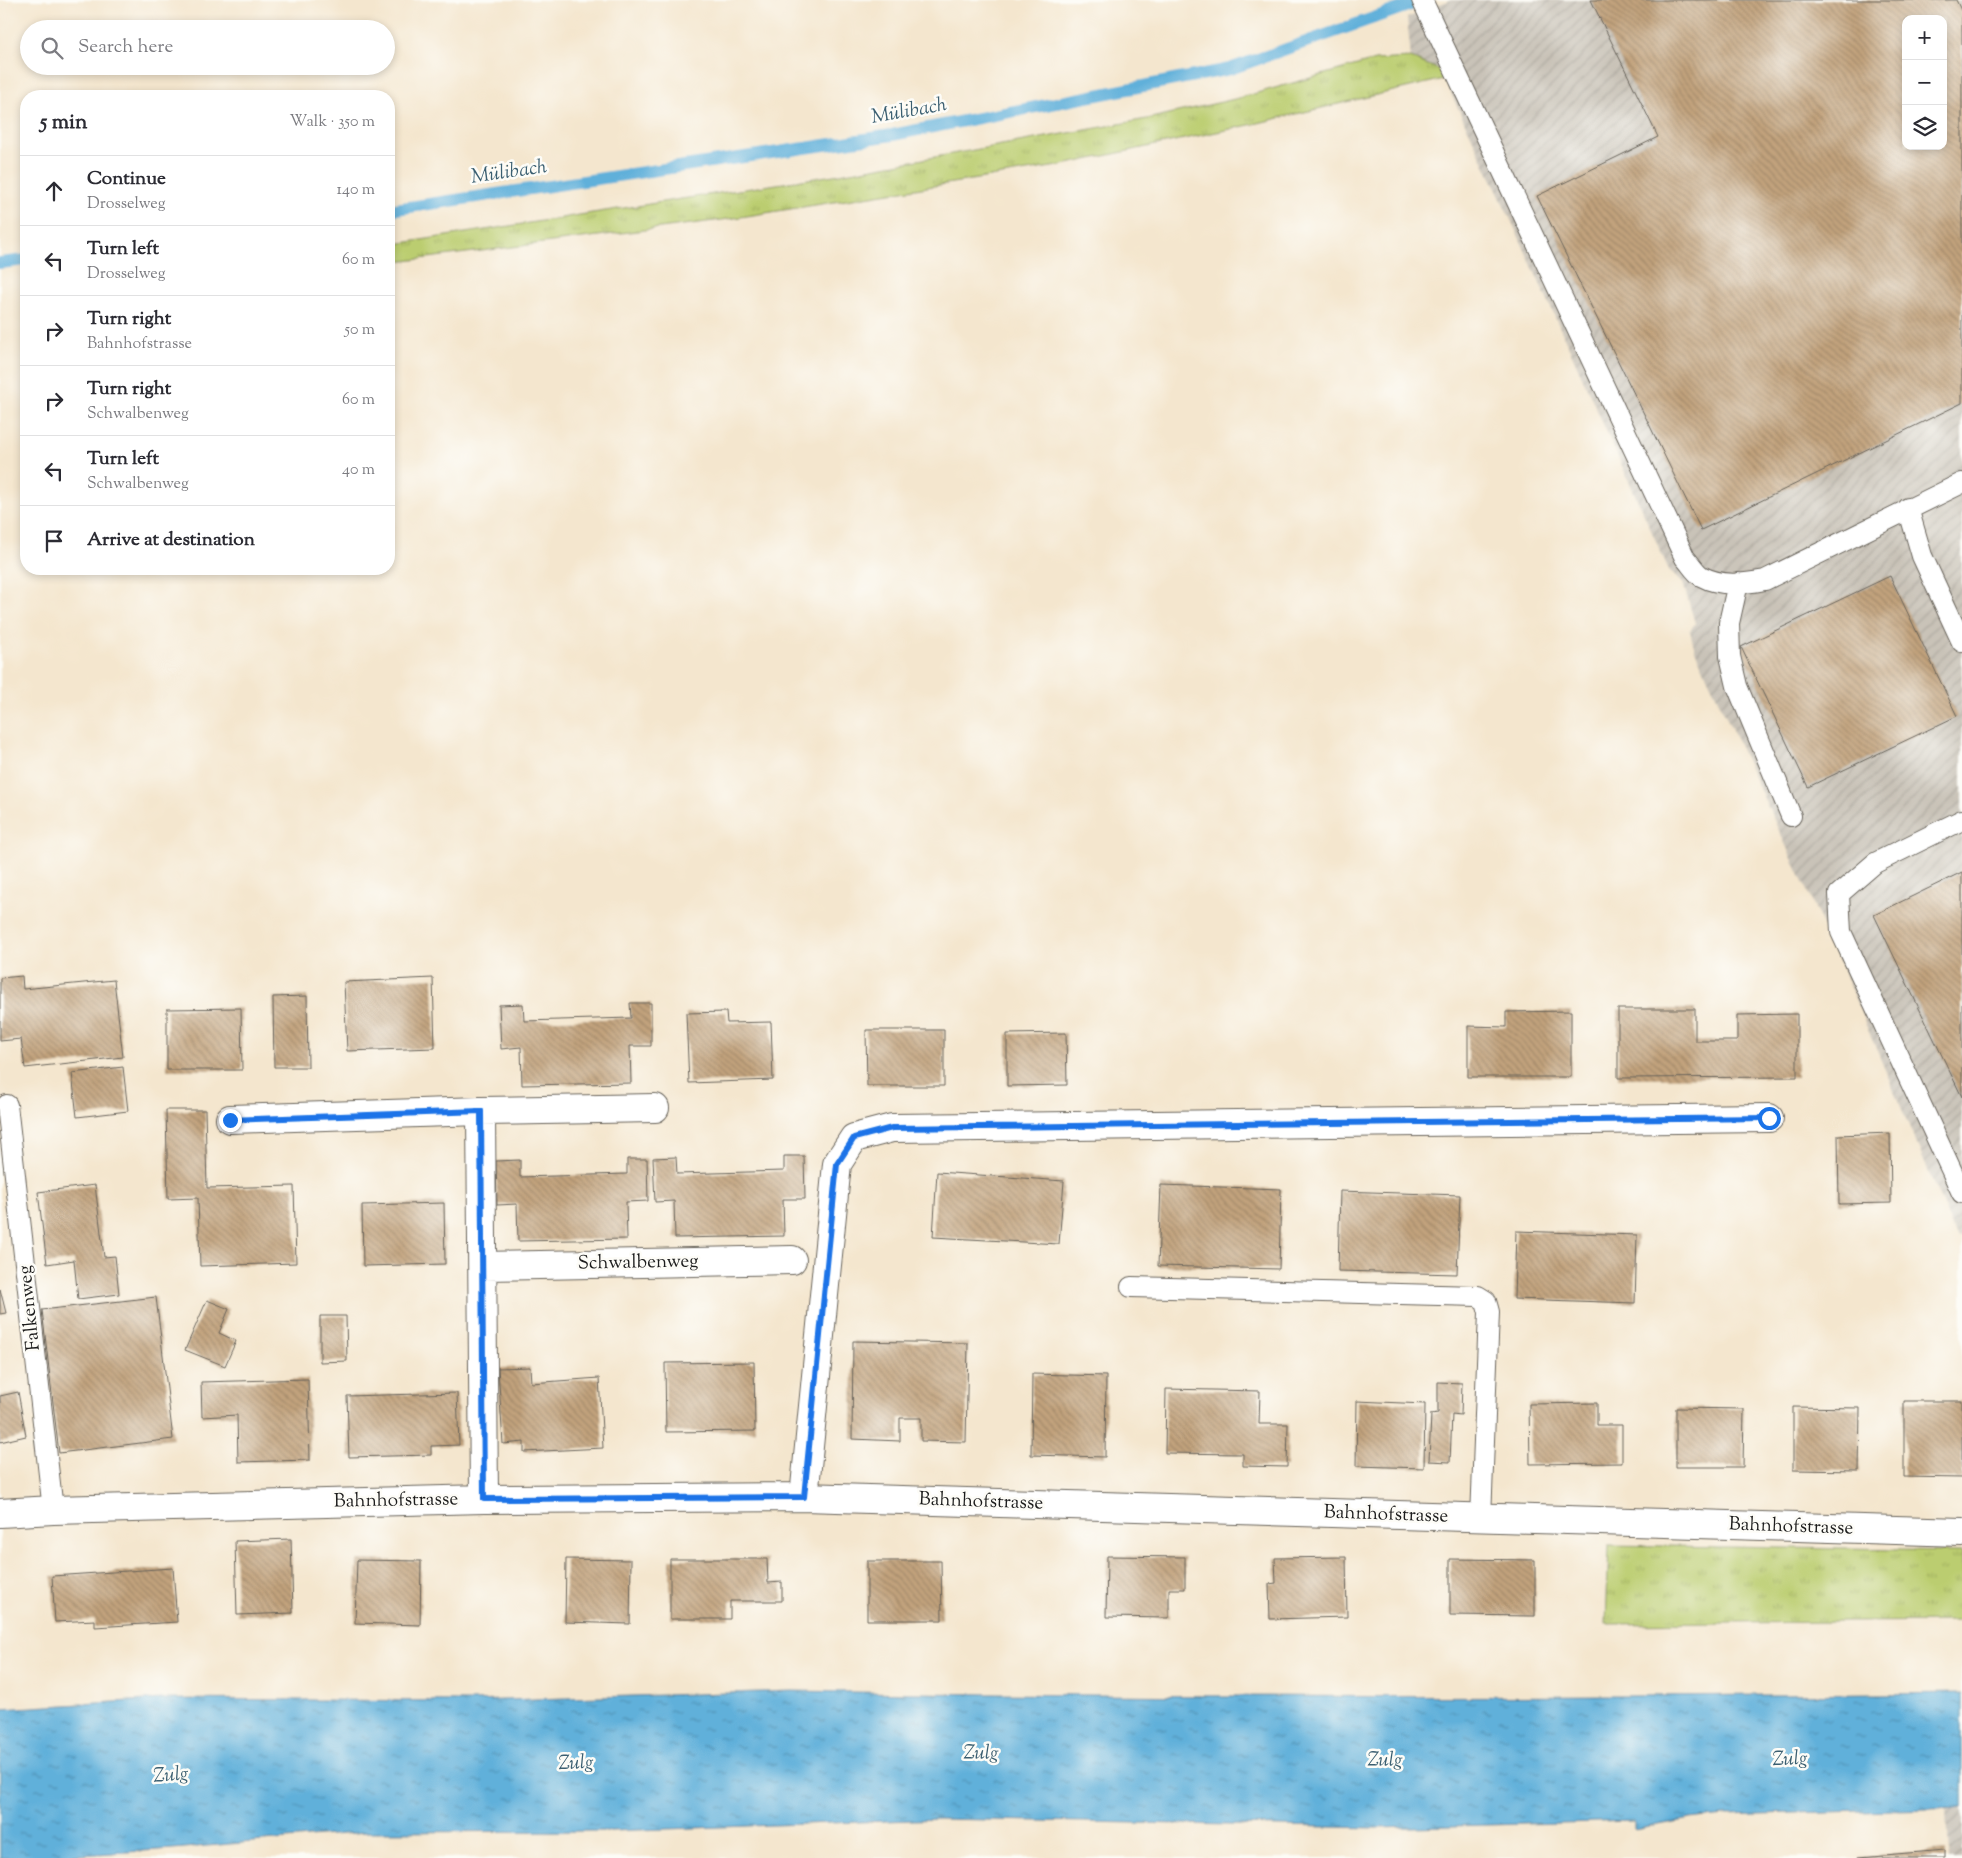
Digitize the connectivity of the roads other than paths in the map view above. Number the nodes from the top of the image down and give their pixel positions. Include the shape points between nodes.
1 (1425, 7) edge
2 (1962, 483) edge
3 (1908, 508) junction
4 (1738, 584) junction
5 (1962, 642) edge
6 (1791, 816) dead end
7 (1962, 820) edge
8 (7, 1105) dead end
9 (655, 1108) dead end
10 (481, 1111) junction
11 (1769, 1118) dead end
12 (230, 1120) dead end
13 (1962, 1193) edge
14 (792, 1260) dead end
15 (484, 1266) junction
16 (1131, 1287) dead end
17 (804, 1497) junction
18 (484, 1499) junction
19 (52, 1510) junction
20 (0, 1514) edge
21 (1481, 1518) junction
22 (1962, 1532) edge

1 - 4 lane via 1685,558 1700,576 1725,584
2 - 3 lane
3 - 4 lane via 1765,580
3 - 5 lane via 1922,556
4 - 6 lane via 1729,623 1730,656 1737,686
7 - 13 lane via 1875,864 1838,894 1841,932
8 - 19 lane, Falkenweg
9 - 10 street
10 - 12 street
10 - 15 street
11 - 17 street via 892,1128 854,1138 837,1164
14 - 15 street, Schwalbenweg
15 - 18 street
16 - 21 lane via 1478,1296 1486,1300 1489,1312
17 - 18 street, Bahnhofstrasse
17 - 21 street, Bahnhofstrasse
18 - 19 street, Bahnhofstrasse
19 - 20 street, Bahnhofstrasse
21 - 22 street, Bahnhofstrasse

